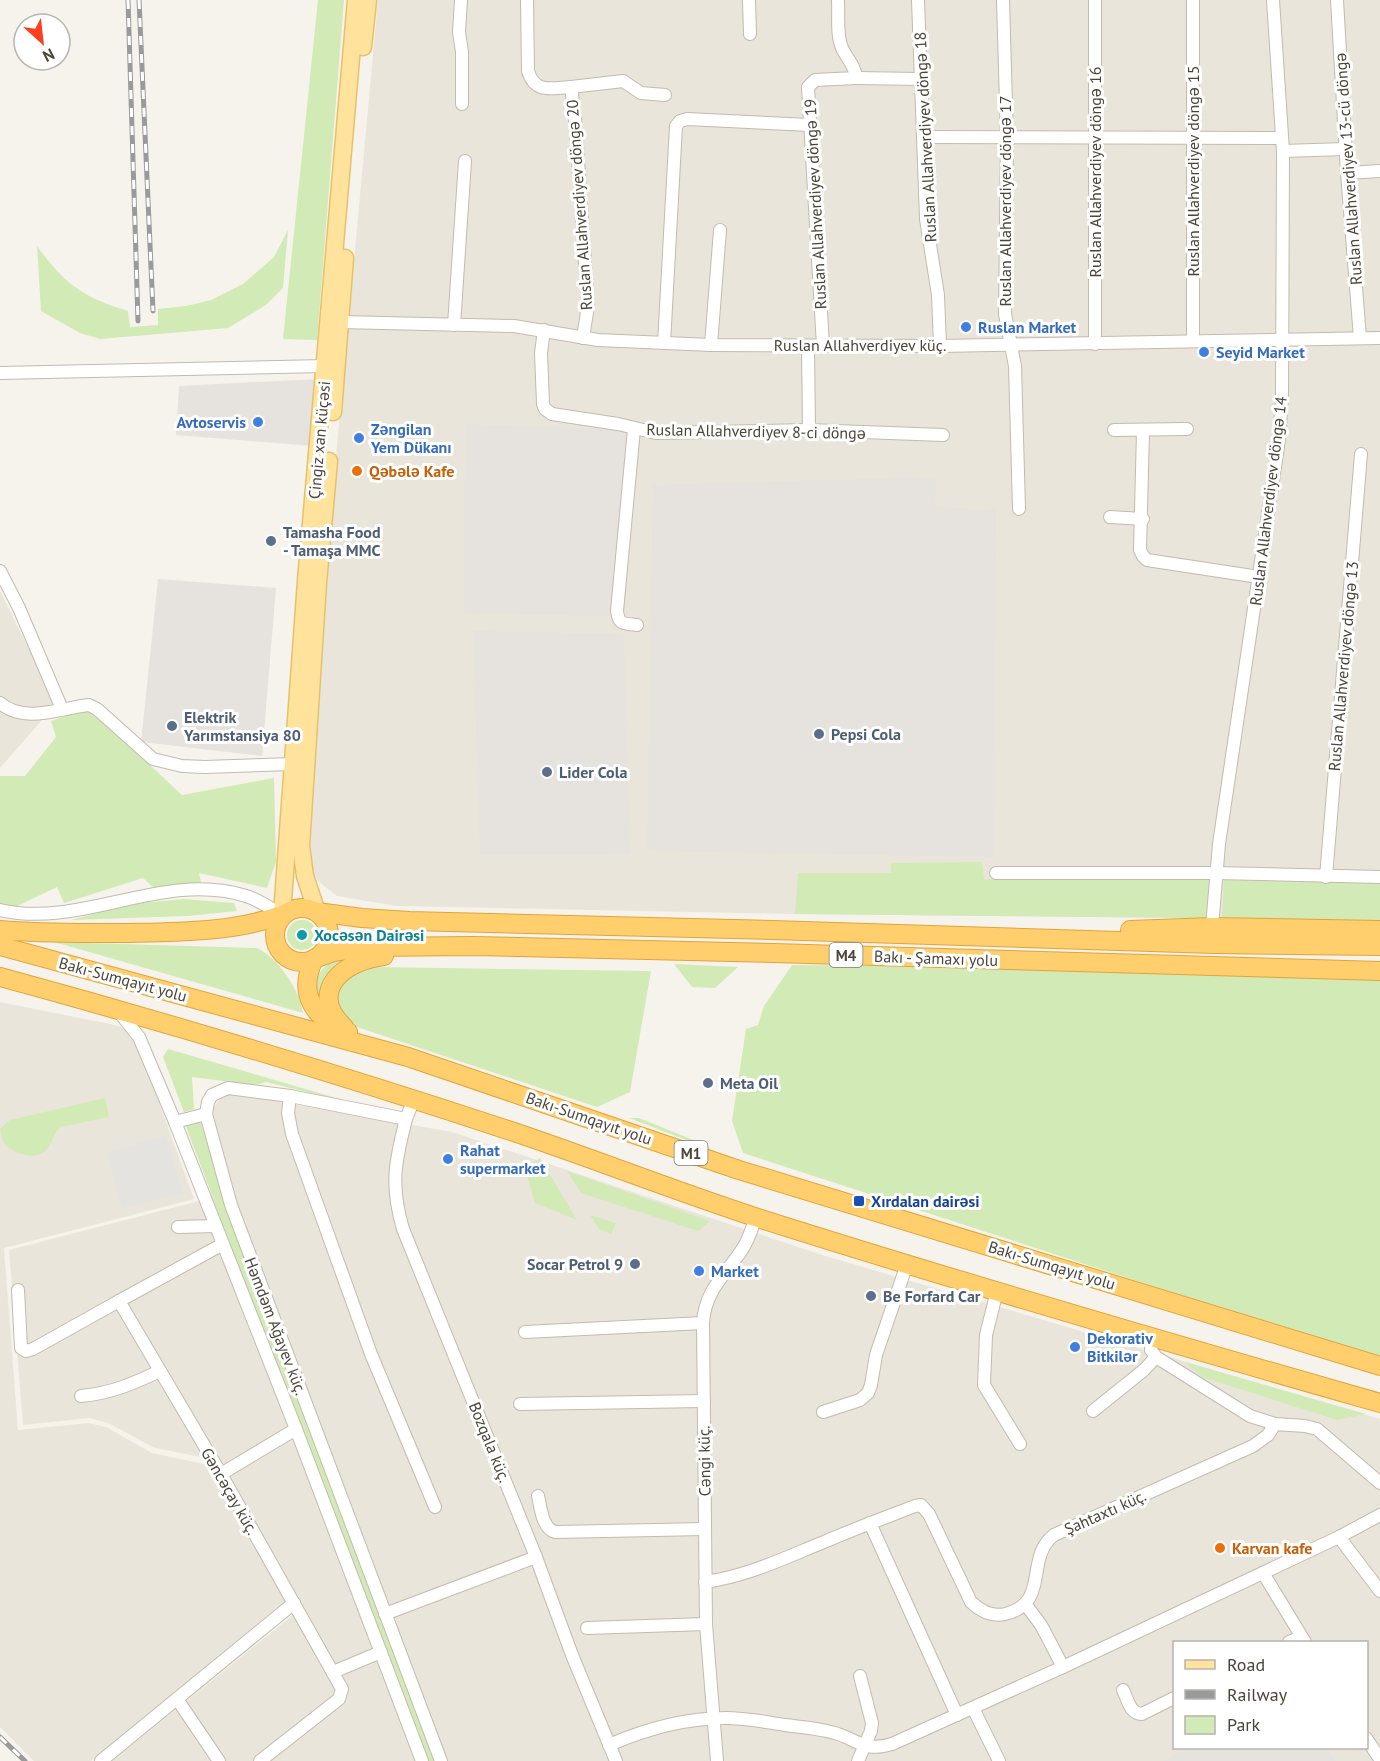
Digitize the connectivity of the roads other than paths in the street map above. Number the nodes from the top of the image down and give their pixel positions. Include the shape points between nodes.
1 (356, 0) edge
2 (368, 0) edge
3 (460, 0) edge
4 (527, 0) edge
5 (749, 0) edge
6 (838, 0) edge
7 (918, 0) edge
8 (1003, 0) edge
9 (1095, 0) edge
10 (1193, 0) edge
11 (1273, 0) edge
12 (1338, 0) edge
13 (750, 34) dead end
14 (856, 78) junction
15 (921, 79) junction
16 (571, 87) junction
17 (665, 95) dead end
18 (462, 104) dead end
19 (810, 125) junction
20 (923, 137) junction
21 (1094, 138) junction
22 (1282, 138) junction
23 (1007, 139) junction
24 (1193, 139) junction
25 (1346, 149) junction
26 (1283, 151) junction
27 (465, 161) dead end
28 (1380, 171) edge
29 (1347, 173) junction
30 (720, 230) dead end
31 (341, 322) junction
32 (454, 325) junction
33 (544, 330) junction
34 (583, 338) junction
35 (1360, 338) junction
36 (1380, 338) edge
37 (1283, 340) junction
38 (1193, 341) junction
39 (664, 344) junction
40 (1010, 344) junction
41 (1095, 344) junction
42 (711, 345) junction
43 (808, 346) junction
44 (824, 346) junction
45 (940, 346) junction
46 (325, 366) junction
47 (0, 373) edge
48 (633, 429) junction
49 (1188, 429) dead end
50 (809, 430) junction
51 (1114, 430) dead end
52 (1143, 431) junction
53 (943, 435) dead end
54 (1360, 454) dead end
55 (1019, 509) dead end
56 (1110, 517) dead end
57 (1143, 519) junction
58 (0, 571) edge
59 (1259, 577) junction
60 (637, 625) dead end
61 (0, 703) edge
62 (62, 709) junction
63 (293, 764) junction
64 (996, 873) dead end
65 (1216, 873) junction
66 (1326, 877) junction
67 (1380, 878) edge
68 (0, 910) edge
69 (317, 912) junction
70 (282, 915) junction
71 (0, 930) edge
72 (1380, 930) edge
73 (1213, 936) junction
74 (0, 946) edge
75 (473, 946) junction
76 (1380, 946) edge
77 (1380, 956) edge
78 (314, 959) junction
79 (1380, 971) edge
80 (0, 979) edge
81 (116, 1009) junction
82 (350, 1033) junction
83 (408, 1057) junction
84 (290, 1096) junction
85 (414, 1099) junction
86 (206, 1114) junction
87 (406, 1119) junction
88 (175, 1122) junction
89 (756, 1217) junction
90 (216, 1226) junction
91 (178, 1227) dead end
92 (223, 1244) junction
93 (907, 1264) junction
94 (18, 1290) dead end
95 (997, 1291) junction
96 (119, 1301) junction
97 (703, 1323) junction
98 (525, 1332) dead end
99 (1152, 1338) junction
100 (1156, 1357) junction
101 (1380, 1366) edge
102 (160, 1371) junction
103 (81, 1396) dead end
104 (704, 1401) junction
105 (1380, 1402) edge
106 (520, 1404) dead end
107 (1093, 1411) dead end
108 (824, 1412) dead end
109 (1275, 1424) junction
110 (296, 1429) junction
111 (1020, 1444) dead end
112 (221, 1474) junction
113 (1380, 1483) edge
114 (538, 1496) dead end
115 (435, 1507) dead end
116 (1380, 1515) edge
117 (870, 1523) junction
118 (705, 1529) junction
119 (1339, 1537) junction
120 (536, 1557) junction
121 (1263, 1573) junction
122 (705, 1582) junction
123 (1380, 1591) edge
124 (294, 1603) junction
125 (1026, 1605) junction
126 (385, 1614) junction
127 (706, 1624) junction
128 (587, 1628) dead end
129 (1303, 1640) edge
130 (381, 1652) junction
131 (1063, 1667) junction
132 (333, 1672) junction
133 (861, 1676) dead end
134 (1123, 1690) dead end
135 (1173, 1698) edge
136 (177, 1699) junction
137 (973, 1708) junction
138 (957, 1715) junction
139 (713, 1718) junction
140 (1368, 1741) edge
141 (609, 1744) junction
142 (865, 1746) junction
143 (1380, 1759) edge
144 (101, 1761) edge
145 (219, 1761) edge
146 (260, 1761) edge
147 (422, 1761) edge
148 (441, 1761) edge
149 (616, 1761) edge
150 (717, 1761) edge
151 (858, 1761) edge
152 (999, 1761) edge

1 - 46 main road, Çingiz xan küçəsi
2 - 31 main road, Çingiz xan küçəsi
3 - 18 street
4 - 16 street, Ruslan Allahverdiyev döngə 20 via 531,79 543,88
5 - 13 street
6 - 14 street via 842,47
7 - 15 street, Ruslan Allahverdiyev döngə 18
8 - 23 street, Ruslan Allahverdiyev döngə 17
9 - 21 street, Ruslan Allahverdiyev döngə 16
10 - 24 street, Ruslan Allahverdiyev döngə 15
11 - 22 street, Ruslan Allahverdiyev döngə 14
12 - 25 street, Ruslan Allahverdiyev 13-cü döngə
14 - 15 street
14 - 19 street, Ruslan Allahverdiyev döngə 19 via 811,82
15 - 20 street, Ruslan Allahverdiyev döngə 18
16 - 17 street via 623,81 641,93
16 - 34 street, Ruslan Allahverdiyev döngə 20 via 588,306
19 - 39 street via 687,119 676,126
19 - 44 street, Ruslan Allahverdiyev döngə 19
20 - 23 street
20 - 45 street, Ruslan Allahverdiyev döngə 18 via 926,219 938,295
21 - 23 street
21 - 24 street
21 - 41 street, Ruslan Allahverdiyev döngə 16
22 - 24 street
22 - 26 street, Ruslan Allahverdiyev döngə 14
23 - 40 street, Ruslan Allahverdiyev döngə 17 via 1005,314
24 - 38 street, Ruslan Allahverdiyev döngə 15
25 - 26 street
25 - 29 street, Ruslan Allahverdiyev 13-cü döngə
26 - 37 street, Ruslan Allahverdiyev döngə 14
27 - 32 street
28 - 29 street
29 - 35 street, Ruslan Allahverdiyev 13-cü döngə
30 - 42 street
31 - 32 street, Ruslan Allahverdiyev küç.
31 - 69 main road, Çingiz xan küçəsi via 301,846 305,876
32 - 33 street, Ruslan Allahverdiyev küç.
33 - 34 street, Ruslan Allahverdiyev küç.
33 - 48 street, Ruslan Allahverdiyev 8-ci döngə via 545,410
34 - 39 street, Ruslan Allahverdiyev küç.
35 - 36 street, Ruslan Allahverdiyev küç.
35 - 37 street, Ruslan Allahverdiyev küç.
37 - 38 street, Ruslan Allahverdiyev küç.
37 - 59 street, Ruslan Allahverdiyev döngə 14 via 1279,440
38 - 41 street, Ruslan Allahverdiyev küç.
39 - 42 street, Ruslan Allahverdiyev küç.
40 - 41 street, Ruslan Allahverdiyev küç.
40 - 45 street, Ruslan Allahverdiyev küç.
40 - 55 street, Ruslan Allahverdiyev döngə 17 via 1015,366
42 - 43 street, Ruslan Allahverdiyev küç.
43 - 44 street, Ruslan Allahverdiyev küç.
43 - 50 street
44 - 45 street, Ruslan Allahverdiyev küç.
46 - 47 street
46 - 63 main road, Çingiz xan küçəsi
48 - 50 street, Ruslan Allahverdiyev 8-ci döngə via 656,433
48 - 60 street via 617,611 622,623
49 - 52 street
50 - 53 street, Ruslan Allahverdiyev 8-ci döngə
51 - 52 street
52 - 57 street
54 - 66 street, Ruslan Allahverdiyev döngə 13
56 - 57 street
57 - 59 street via 1140,550 1147,560
58 - 62 street
59 - 65 street, Ruslan Allahverdiyev döngə 14
61 - 62 street via 28,714
62 - 63 street via 88,705 97,708 162,763 205,767
63 - 70 main road, Çingiz xan küçəsi
64 - 65 street
65 - 66 street
65 - 73 street, Ruslan Allahverdiyev döngə 14
66 - 67 street
68 - 70 street via 55,914 174,891 213,891 257,900
69 - 70 highway via 296,908
69 - 73 highway, Bakı - Şamaxı yolu / M4 via 409,921 980,936
69 - 78 highway via 326,922 329,936 325,950
70 - 71 highway via 249,925 194,931 79,934
70 - 78 highway via 274,933 280,951 295,961
72 - 73 highway, Bakı - Şamaxı yolu / M4
73 - 76 highway, Bakı - Şamaxı yolu / M4
73 - 77 highway via 1287,952
74 - 83 highway, Bakı-Sumqayıt yolu / M1
75 - 78 highway, Bakı - Şamaxı yolu / M4 via 365,947
75 - 79 highway, Bakı - Şamaxı yolu / M4
75 - 82 highway via 370,957 344,969 333,983 328,1000 339,1023
78 - 82 highway via 307,981 310,1001 328,1023
80 - 81 highway, Bakı-Sumqayıt yolu / M1
81 - 85 highway, Bakı-Sumqayıt yolu / M1
81 - 88 street via 139,1037
82 - 83 highway
83 - 101 highway, Bakı-Sumqayıt yolu / M1 via 739,1170
84 - 86 street via 228,1088 212,1095
84 - 87 street
84 - 115 street via 289,1122 296,1145 371,1354
85 - 87 street
85 - 89 highway, Bakı-Sumqayıt yolu / M1
86 - 88 street
86 - 126 street, Həmdəm Ağayev küç. via 231,1205
87 - 120 street, Bozqala küç. via 395,1162 400,1218
88 - 90 street
89 - 93 highway, Bakı-Sumqayıt yolu / M1
89 - 97 street, Cəngi küç. via 743,1248 706,1301
90 - 91 street
90 - 92 street
92 - 96 street
92 - 110 street
93 - 95 highway, Bakı-Sumqayıt yolu / M1
93 - 108 street via 876,1355 868,1393 860,1400
94 - 96 street via 21,1348 26,1351
95 - 99 highway, Bakı-Sumqayıt yolu / M1
95 - 111 street via 986,1335 984,1385
96 - 102 street, Gəncəçay küç.
97 - 98 street
97 - 104 street, Cəngi küç.
99 - 100 street via 1151,1350
99 - 105 highway, Bakı-Sumqayıt yolu / M1
100 - 107 street
100 - 109 street via 1250,1416
102 - 103 street via 122,1389
102 - 112 street, Gəncəçay küç.
104 - 106 street
104 - 118 street, Cəngi küç.
109 - 113 street via 1317,1429
109 - 125 street, Şahtaxtı küç. via 1253,1446 1054,1535 1041,1550
110 - 112 street
110 - 130 street
112 - 124 street, Gəncəçay küç.
114 - 118 street via 546,1526 555,1532
116 - 119 street
117 - 122 street via 773,1564
117 - 125 street via 921,1505 971,1602 988,1614 1001,1615
117 - 138 street
118 - 122 street, Cəngi küç.
119 - 121 street
119 - 123 street
120 - 126 street
120 - 141 street, Bozqala küç.
121 - 129 street
121 - 131 street
122 - 127 street, Cəngi küç.
124 - 132 street, Gəncəçay küç.
124 - 136 street
125 - 131 street
126 - 148 street, Həmdəm Ağayev küç.
127 - 128 street
127 - 139 street, Cəngi küç.
130 - 132 street
130 - 147 street
131 - 137 street
132 - 146 street, Gəncəçay küç. via 342,1689 339,1699
133 - 142 street via 872,1723
134 - 135 street via 1137,1714
136 - 144 street
136 - 145 street
137 - 138 street
137 - 152 street
138 - 142 street via 892,1744
139 - 141 street via 665,1726
139 - 142 street via 833,1732
139 - 150 street, Cəngi küç.
140 - 143 street
141 - 149 street, Bozqala küç.
142 - 151 street

